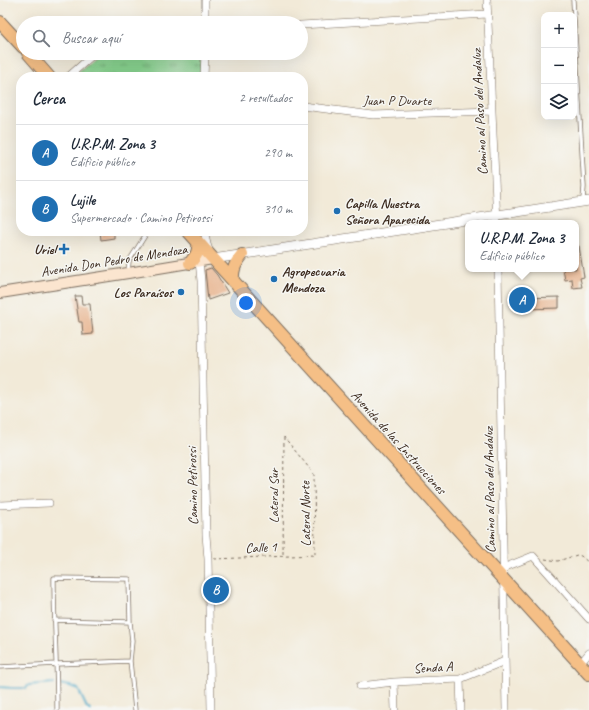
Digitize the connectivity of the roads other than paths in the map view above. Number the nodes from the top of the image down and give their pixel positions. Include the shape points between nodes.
1 (205, 0) edge
2 (487, 0) edge
3 (573, 0) edge
4 (487, 14) junction
5 (205, 16) edge
6 (0, 22) edge
7 (308, 25) edge
8 (16, 40) edge
9 (34, 60) edge
10 (87, 60) edge
11 (205, 60) edge
12 (45, 72) edge
13 (74, 72) edge
14 (204, 72) edge
15 (308, 107) edge
16 (492, 111) junction
17 (586, 201) edge
18 (497, 219) edge
19 (465, 224) edge
20 (145, 236) edge
21 (192, 236) edge
22 (205, 236) edge
23 (198, 243) junction
24 (242, 255) junction
25 (213, 259) junction
26 (195, 262) junction
27 (498, 272) edge
28 (128, 273) junction
29 (233, 281) junction
30 (0, 292) edge
31 (49, 503) dead end
32 (0, 504) edge
33 (504, 574) junction
34 (589, 619) edge
35 (54, 620) junction
36 (130, 622) junction
37 (589, 653) edge
38 (130, 661) junction
39 (505, 661) junction
40 (57, 664) junction
41 (580, 664) junction
42 (0, 667) edge
43 (589, 674) edge
44 (460, 679) junction
45 (394, 682) junction
46 (360, 686) dead end
47 (57, 710) edge
48 (135, 710) edge
49 (211, 710) edge
50 (395, 710) edge
51 (460, 710) edge
52 (506, 710) edge

1 - 5 street
2 - 4 street, Camino al Paso del Andaluz
3 - 17 lane
4 - 7 street
4 - 16 street, Camino al Paso del Andaluz
6 - 8 main road
9 - 12 main road
10 - 13 street
11 - 14 street
15 - 16 street, Juan P Duarte via 380,115
16 - 18 street, Camino al Paso del Andaluz
17 - 18 street, Avenida Don Pedro de Mendoza
19 - 24 street, Avenida Don Pedro de Mendoza
20 - 28 lane via 129,261
21 - 23 main road, Avenida de las Instrucciones
22 - 25 street
23 - 25 main road, Avenida de las Instrucciones
23 - 26 main road
24 - 25 street, Avenida Don Pedro de Mendoza
24 - 29 main road via 234,266
25 - 26 main road, Avenida Don Pedro de Mendoza
25 - 29 main road, Avenida de las Instrucciones
26 - 28 main road, Avenida Don Pedro de Mendoza
26 - 49 street, Camino Petirossi via 201,269
27 - 33 street, Camino al Paso del Andaluz
28 - 30 main road, Avenida Don Pedro de Mendoza
29 - 33 main road, Avenida de las Instrucciones
31 - 32 street
33 - 34 street via 533,556
33 - 39 street, Camino al Paso del Andaluz
33 - 41 main road, Avenida de las Instrucciones
35 - 36 lane
35 - 36 lane via 54,578 129,579
35 - 40 lane
36 - 38 lane
37 - 41 street
38 - 40 lane
38 - 48 lane
39 - 44 street, Senda A
39 - 52 street, Camino al Paso del Andaluz
40 - 42 lane
40 - 47 lane
41 - 43 main road, Avenida de las Instrucciones
44 - 45 street, Senda A
44 - 51 street
45 - 46 street, Senda A
45 - 50 street

